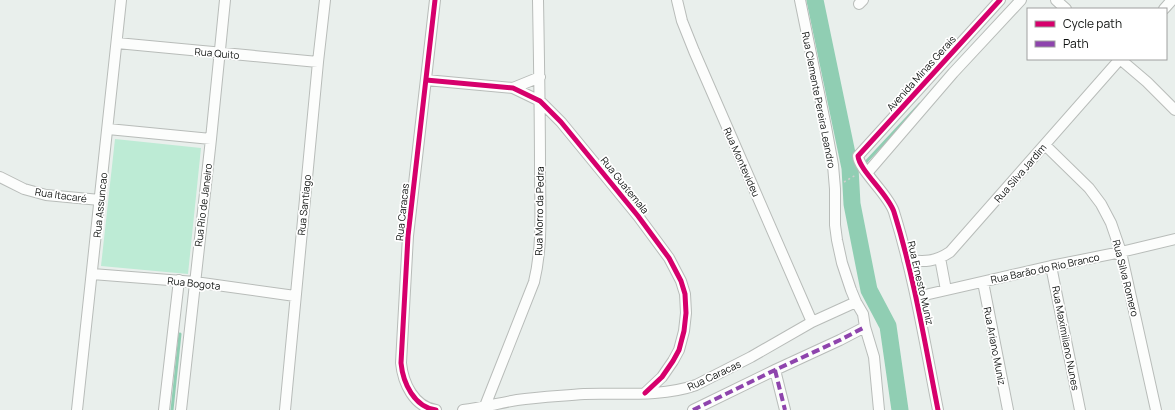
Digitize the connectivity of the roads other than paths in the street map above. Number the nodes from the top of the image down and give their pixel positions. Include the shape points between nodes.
1 (121, 0) edge
2 (225, 0) edge
3 (325, 0) edge
4 (435, 0) edge
5 (538, 0) edge
6 (676, 0) edge
7 (800, 0) edge
8 (1000, 0) edge
9 (1021, 0) edge
10 (1056, 0) edge
11 (1172, 0) edge
12 (1065, 8) edge
13 (1165, 8) edge
14 (116, 43) junction
15 (219, 53) junction
16 (1119, 60) edge
17 (1121, 60) edge
18 (318, 62) junction
19 (540, 77) junction
20 (426, 80) junction
21 (513, 88) junction
22 (540, 101) junction
23 (1175, 110) edge
24 (108, 129) junction
25 (211, 139) junction
26 (1045, 145) junction
27 (858, 159) joint
28 (864, 171) junction
29 (0, 177) edge
30 (100, 200) junction
31 (1175, 239) edge
32 (1121, 252) junction
33 (940, 258) junction
34 (907, 260) junction
35 (1051, 266) junction
36 (92, 274) junction
37 (179, 280) junction
38 (195, 282) junction
39 (983, 282) junction
40 (946, 290) junction
41 (295, 296) junction
42 (916, 297) junction
43 (856, 302) junction
44 (812, 322) junction
45 (865, 327) junction
46 (775, 370) junction
47 (645, 393) junction
48 (485, 406) junction
49 (77, 410) edge
50 (164, 410) edge
51 (181, 410) edge
52 (285, 410) edge
53 (436, 410) edge
54 (463, 410) edge
55 (693, 410) edge
56 (785, 410) edge
57 (879, 410) edge
58 (938, 410) edge
59 (1008, 410) edge
60 (1080, 410) edge
61 (1156, 410) edge

1 - 14 street, Rua Assuncao
2 - 15 street, Rua Rio de Janeiro
3 - 18 street, Rua Santiago
4 - 20 street, Rua Caracas
5 - 19 street, Rua Morro da Pedra
6 - 44 street, Rua Montevideu via 694,51
7 - 43 street, Rua Clemente Pereira Leandro via 833,165 837,240
8 - 27 street, Avenida Minas Gerais
9 - 28 street
10 - 12 street
11 - 13 street
14 - 15 street, Rua Quito
14 - 24 street, Rua Assuncao
15 - 18 street, Rua Quito
15 - 25 street, Rua Rio de Janeiro
16 - 26 street, Rua Silva Jardim
17 - 23 street
18 - 41 street, Rua Santiago
19 - 21 street
19 - 22 street, Rua Morro da Pedra
20 - 21 street, Rua Guatemala
20 - 53 street, Rua Caracas via 408,236 401,363 408,389 423,405
21 - 22 street, Rua Guatemala
22 - 47 street, Rua Guatemala via 638,216 669,258 681,281 686,313 679,350 662,377
22 - 48 street, Rua Morro da Pedra via 538,264 534,282
24 - 25 street
24 - 30 street, Rua Assuncao
25 - 38 street, Rua Rio de Janeiro
26 - 32 street, Rua Silva Romero via 1089,188 1101,204
26 - 33 street, Rua Silva Jardim via 959,243
27 - 28 street, Rua Ernesto Muniz
28 - 34 street, Rua Ernesto Muniz via 884,193 894,210
29 - 30 street, Rua Itacaré via 24,189 46,195
30 - 36 street, Rua Assuncao
31 - 32 street, Rua Barão do Rio Branco
32 - 35 street, Rua Barão do Rio Branco
32 - 61 street, Rua Silva Romero
33 - 34 street, Rua Silva Jardim via 918,262
33 - 40 street
34 - 42 street, Rua Ernesto Muniz
35 - 39 street, Rua Barão do Rio Branco
35 - 60 street, Rua Maximiliano Nunes
36 - 37 street, Rua Bogota
36 - 49 street, Rua Assuncao
37 - 38 street, Rua Bogota
37 - 50 street
38 - 41 street, Rua Bogota
38 - 51 street, Rua Rio de Janeiro
39 - 40 street, Rua Barão do Rio Branco
39 - 59 street, Rua Ariano Muniz
40 - 42 street, Rua Barão do Rio Branco
41 - 52 street, Rua Santiago
42 - 58 street, Rua Ernesto Muniz
43 - 44 street, Rua Caracas
43 - 45 street, Rua Clemente Pereira Leandro via 863,314
44 - 47 street, Rua Caracas via 751,357 687,389
45 - 46 street
45 - 57 street, Rua Clemente Pereira Leandro via 874,357
46 - 55 street
46 - 56 street
47 - 48 street, Rua Caracas via 584,394 517,400
48 - 54 street, Rua Caracas

